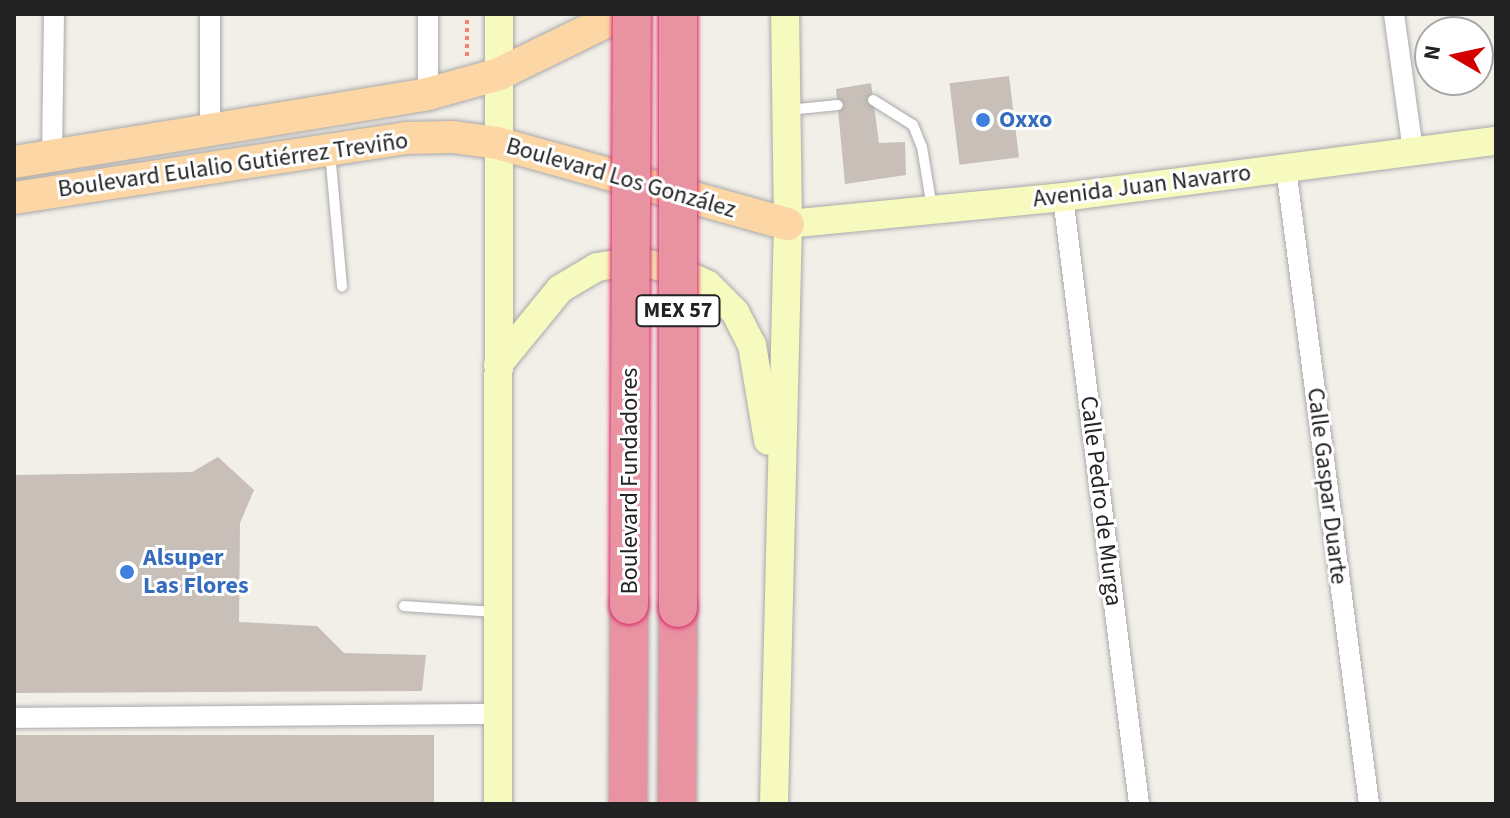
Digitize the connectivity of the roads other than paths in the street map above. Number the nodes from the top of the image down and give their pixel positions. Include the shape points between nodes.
1 (54, 14) edge
2 (210, 14) edge
3 (428, 14) edge
4 (499, 14) edge
5 (622, 14) edge
6 (632, 14) edge
7 (678, 14) edge
8 (785, 14) edge
9 (1394, 14) edge
10 (499, 74) junction
11 (428, 94) junction
12 (873, 100) dead end
13 (838, 105) dead end
14 (785, 110) junction
15 (210, 130) junction
16 (453, 137) joint
17 (1496, 141) edge
18 (497, 143) junction
19 (330, 150) junction
20 (1413, 151) junction
21 (52, 157) junction
22 (14, 162) edge
23 (1286, 168) junction
24 (1063, 197) junction
25 (14, 198) edge
26 (933, 210) junction
27 (788, 224) junction
28 (342, 286) dead end
29 (498, 365) junction
30 (779, 529) junction
31 (404, 606) dead end
32 (498, 612) junction
33 (497, 714) junction
34 (14, 718) edge
35 (498, 804) edge
36 (628, 804) edge
37 (677, 804) edge
38 (774, 804) edge
39 (1139, 804) edge
40 (1369, 804) edge

1 - 21 street
2 - 15 street
3 - 11 street
4 - 10 main road
5 - 10 main road
6 - 36 highway, Boulevard Fundadores / MEX 57, bridge
7 - 37 highway, Boulevard Fundadores / MEX 57, bridge
8 - 14 main road
9 - 20 street
10 - 11 main road
10 - 18 main road
11 - 15 main road, Boulevard Eulalio Gutiérrez Treviño
12 - 26 lane via 913,125
13 - 14 lane
14 - 27 main road
15 - 21 main road, Boulevard Eulalio Gutiérrez Treviño
16 - 18 main road, Boulevard Los González
16 - 19 main road, Boulevard Eulalio Gutiérrez Treviño
17 - 20 main road, Avenida Juan Navarro
18 - 27 main road, Boulevard Los González
18 - 29 main road
19 - 25 main road, Boulevard Eulalio Gutiérrez Treviño
19 - 28 lane
20 - 23 main road, Avenida Juan Navarro
21 - 22 main road, Boulevard Eulalio Gutiérrez Treviño
23 - 24 main road, Avenida Juan Navarro
23 - 40 street, Calle Gaspar Duarte
24 - 26 main road, Avenida Juan Navarro
24 - 39 street, Calle Pedro de Murga
26 - 27 main road, Avenida Juan Navarro
27 - 30 main road
29 - 30 main road via 560,289 597,267 635,261 676,270 708,285 735,312 752,345
29 - 32 main road
30 - 38 main road
31 - 32 lane
32 - 33 main road
33 - 34 street
33 - 35 main road

